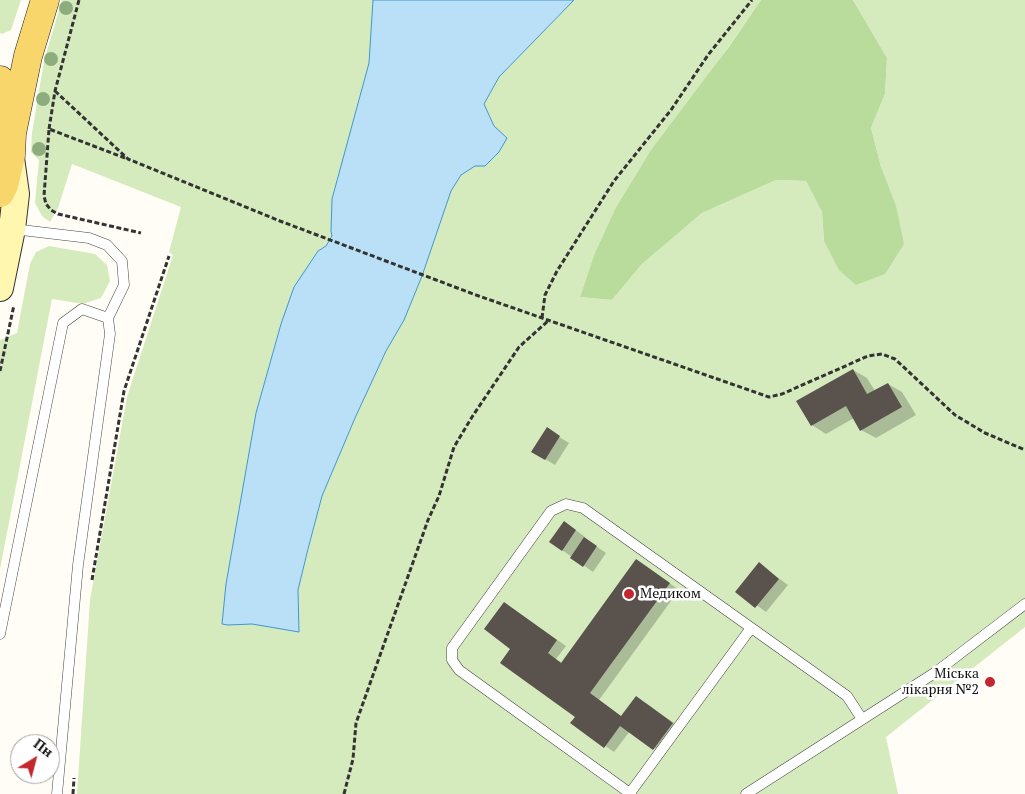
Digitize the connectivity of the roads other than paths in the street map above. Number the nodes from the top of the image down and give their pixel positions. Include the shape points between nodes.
1 (45, 0) edge
2 (0, 80) edge
3 (11, 144) junction
4 (0, 193) edge
5 (12, 229) junction
6 (0, 288) edge
7 (108, 318) junction
8 (1025, 604) edge
9 (751, 628) junction
10 (0, 634) edge
11 (862, 719) junction
12 (631, 793) edge
13 (57, 794) edge
14 (746, 794) edge

1 - 3 main road via 28,56
2 - 3 main road via 7,97
3 - 4 main road
3 - 5 street via 16,194
5 - 6 street
5 - 7 lane via 89,238 107,245 122,261 124,285
7 - 10 lane via 82,309 63,323
7 - 13 lane via 110,334 78,566
8 - 11 lane via 936,672
9 - 11 lane via 847,696
9 - 12 lane
9 - 12 lane via 583,508 566,504 551,511 452,648 452,660 459,670
11 - 14 lane

